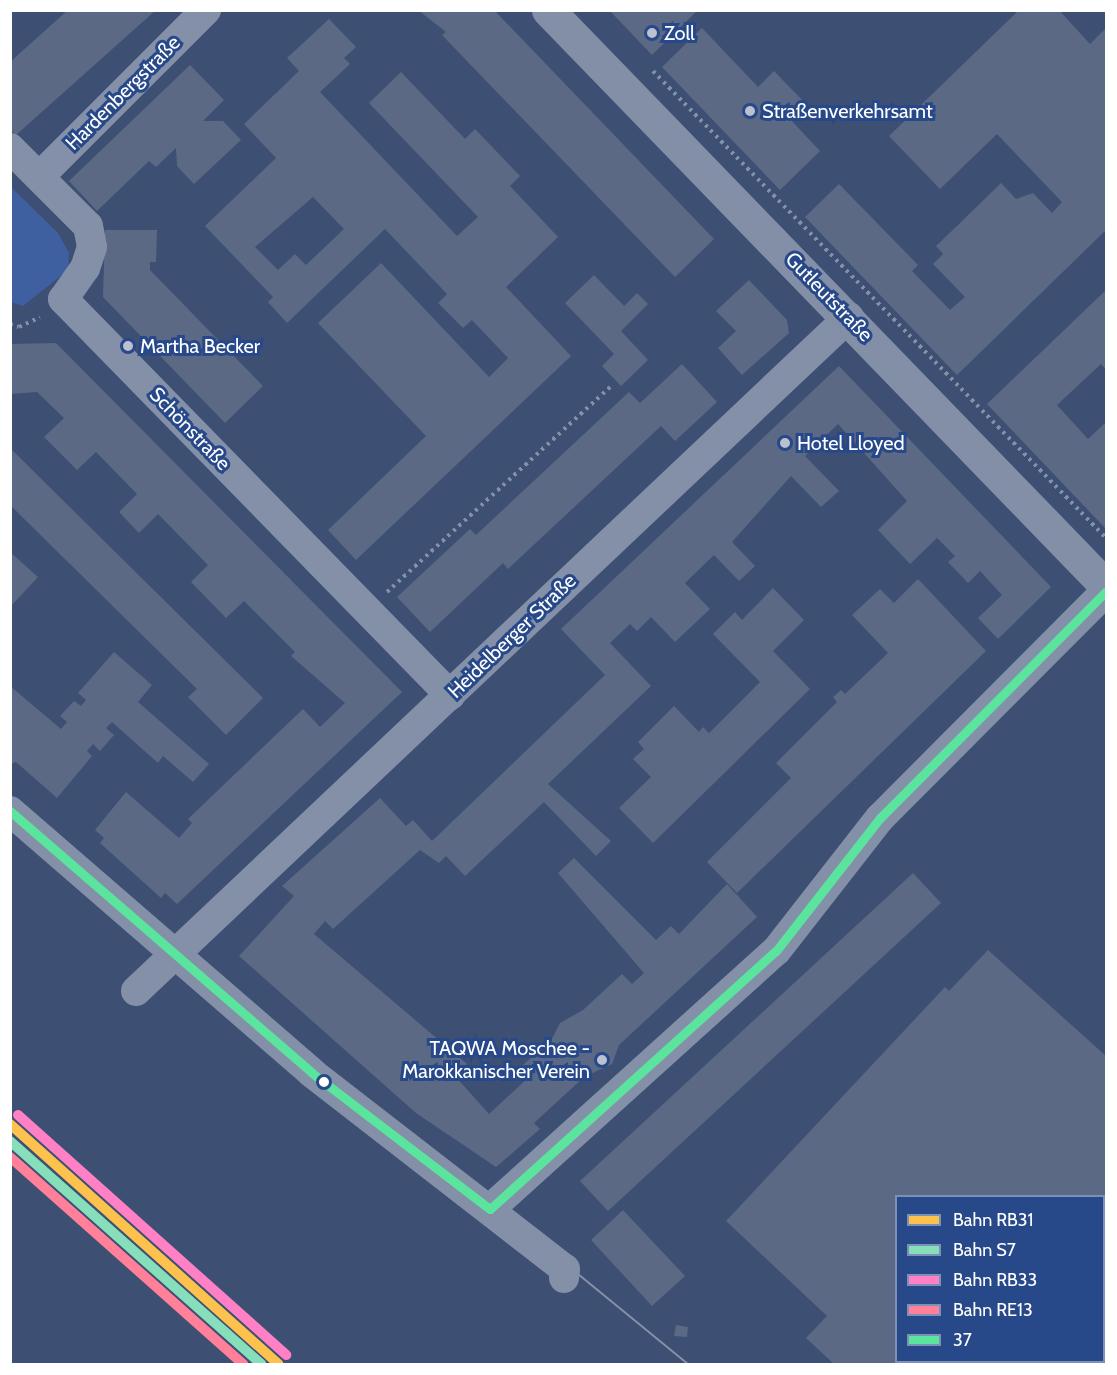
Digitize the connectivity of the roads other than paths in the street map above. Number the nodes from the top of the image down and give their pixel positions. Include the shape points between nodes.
1 (206, 10) edge
2 (548, 10) edge
3 (10, 148) edge
4 (40, 176) junction
5 (849, 317) junction
6 (1107, 586) edge
7 (1107, 591) edge
8 (450, 695) junction
9 (14, 821) edge
10 (174, 954) junction
11 (136, 991) dead end
12 (489, 1209) junction
13 (564, 1278) dead end

1 - 4 street, Hardenbergstraße
2 - 5 main road, Gutleutstraße
3 - 4 street, Schönstraße
4 - 8 street, Schönstraße via 88,226 85,268 63,299
5 - 6 main road, Gutleutstraße
5 - 8 street, Heidelberger Straße
7 - 12 street via 879,818 776,951
8 - 10 street, Heidelberger Straße
9 - 10 street
10 - 11 street, Heidelberger Straße
10 - 12 street via 427,1166
12 - 13 street via 565,1269

